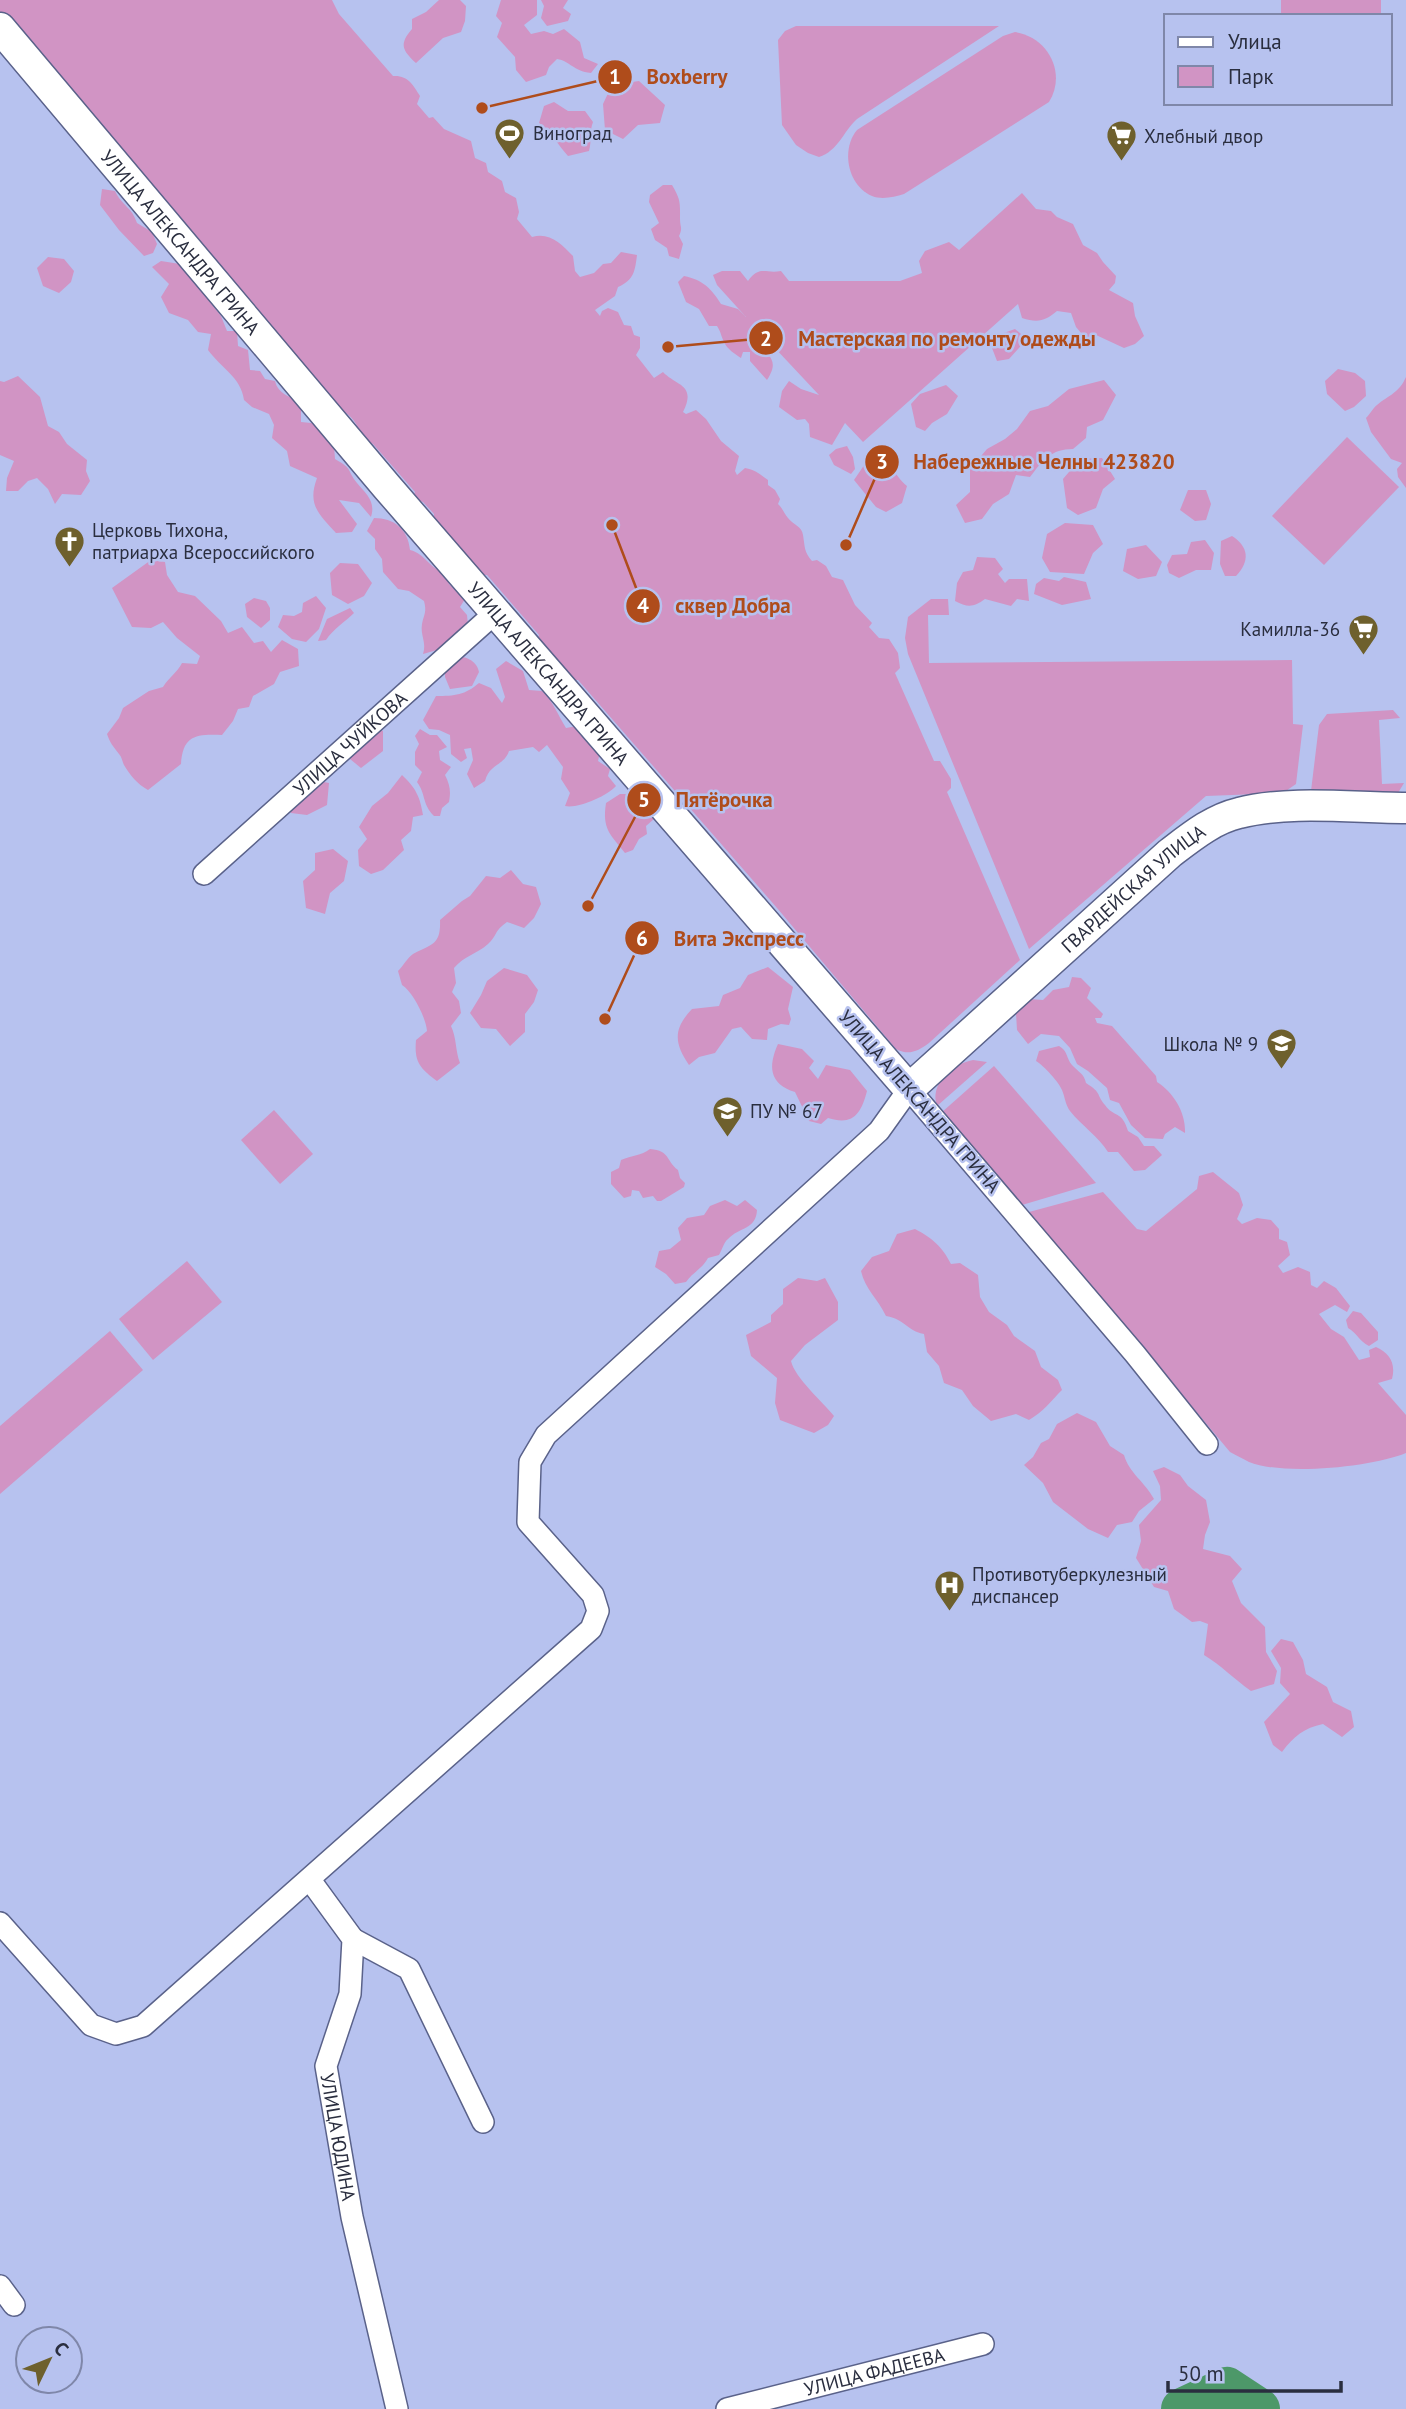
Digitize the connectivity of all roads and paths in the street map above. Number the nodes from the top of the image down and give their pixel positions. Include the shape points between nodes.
1 (0, 28) edge
2 (495, 612) junction
3 (1406, 808) edge
4 (204, 874) dead end
5 (909, 1089) junction
6 (1207, 1444) dead end
7 (310, 1880) junction
8 (0, 1923) edge
9 (353, 1938) junction
10 (483, 2122) dead end
11 (0, 2286) edge
12 (14, 2305) dead end
13 (983, 2344) dead end
14 (397, 2409) edge
15 (727, 2409) edge

1 - 2 street, УЛИЦА АЛЕКСАНДРА ГРИНА
2 - 4 street, УЛИЦА ЧУЙКОВА
2 - 5 street, УЛИЦА АЛЕКСАНДРА ГРИНА
3 - 5 street, ГВАРДЕЙСКАЯ УЛИЦА via 1276,807 1238,813 1199,831
5 - 6 street, УЛИЦА АЛЕКСАНДРА ГРИНА
5 - 7 street via 879,1131 547,1435 530,1462 528,1522 593,1595 598,1611 591,1629
7 - 8 street via 144,2025 116,2034 91,2025
7 - 9 street
9 - 10 street via 409,1969
9 - 14 street, УЛИЦА ЮДИНА via 350,1994 326,2066 352,2217
11 - 12 street
13 - 15 street, УЛИЦА ФАДЕЕВА

